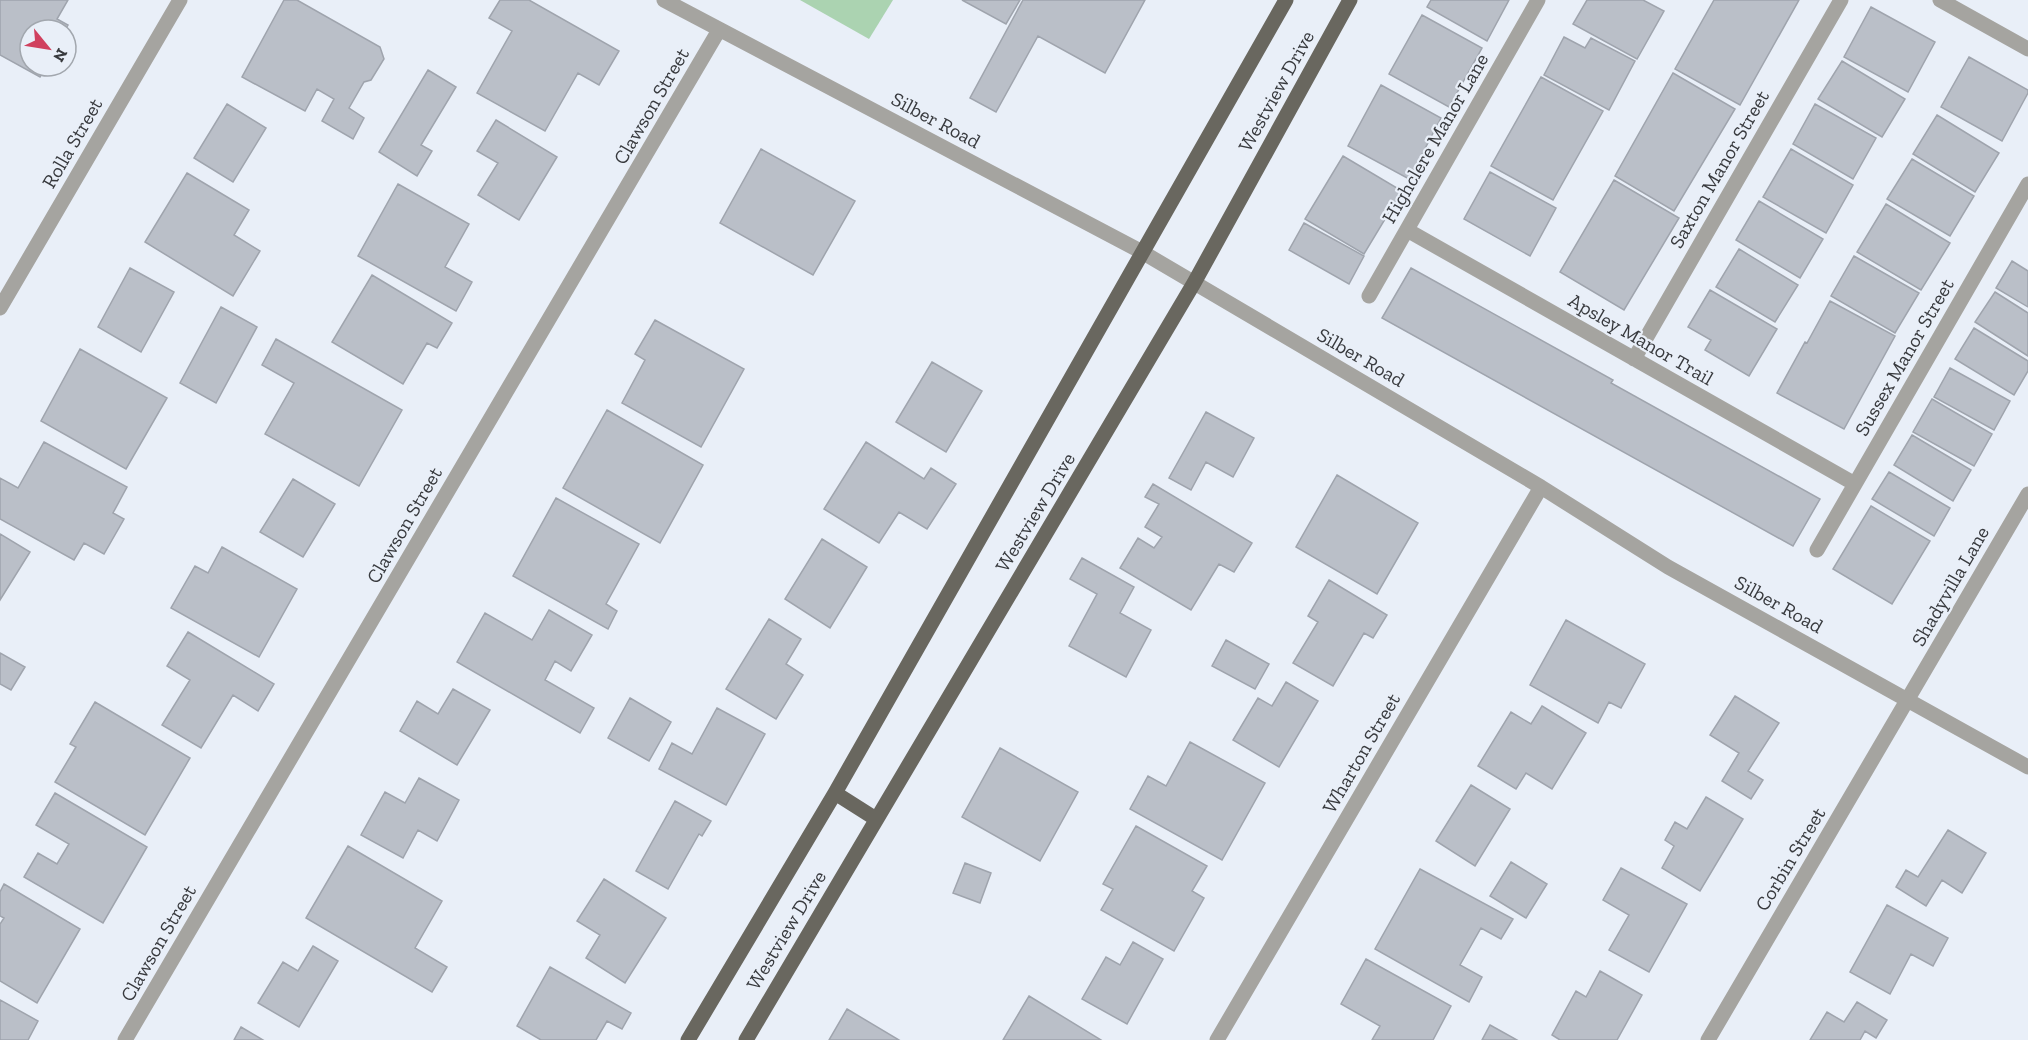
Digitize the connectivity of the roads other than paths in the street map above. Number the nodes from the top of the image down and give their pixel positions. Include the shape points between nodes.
1 (180, 0) edge
2 (664, 0) edge
3 (1286, 0) edge
4 (1350, 0) edge
5 (1538, 0) edge
6 (1841, 0) edge
7 (1940, 0) edge
8 (719, 30) junction
9 (2028, 49) edge
10 (2028, 184) edge
11 (1407, 230) junction
12 (1142, 252) junction
13 (1194, 284) junction
14 (1370, 296) dead end
15 (0, 308) edge
16 (1634, 359) junction
17 (1855, 484) junction
18 (1541, 487) junction
19 (2028, 494) edge
20 (1817, 550) dead end
21 (1909, 699) junction
22 (2028, 767) edge
23 (835, 793) junction
24 (876, 819) junction
25 (126, 1040) edge
26 (688, 1040) edge
27 (746, 1040) edge
28 (1217, 1040) edge
29 (1708, 1040) edge

1 - 15 street, Rolla Street
2 - 8 street, Silber Road
3 - 12 main road, Westview Drive
4 - 13 main road, Westview Drive
5 - 11 street, Highclere Manor Lane
6 - 16 street, Saxton Manor Street
7 - 9 street
8 - 12 street, Silber Road
8 - 25 street, Clawson Street
10 - 17 street, Sussex Manor Street
11 - 14 street, Highclere Manor Lane
11 - 16 street, Apsley Manor Trail
12 - 13 street, Silber Road
12 - 23 main road, Westview Drive
13 - 18 street, Silber Road
13 - 24 main road, Westview Drive
16 - 17 street, Apsley Manor Trail
17 - 20 street, Sussex Manor Street
18 - 21 street, Silber Road via 1668,567
18 - 28 street, Wharton Street
19 - 21 street, Shadyvilla Lane
21 - 22 street, Silber Road
21 - 29 street, Corbin Street
23 - 24 main road
23 - 26 main road, Westview Drive
24 - 27 main road, Westview Drive

